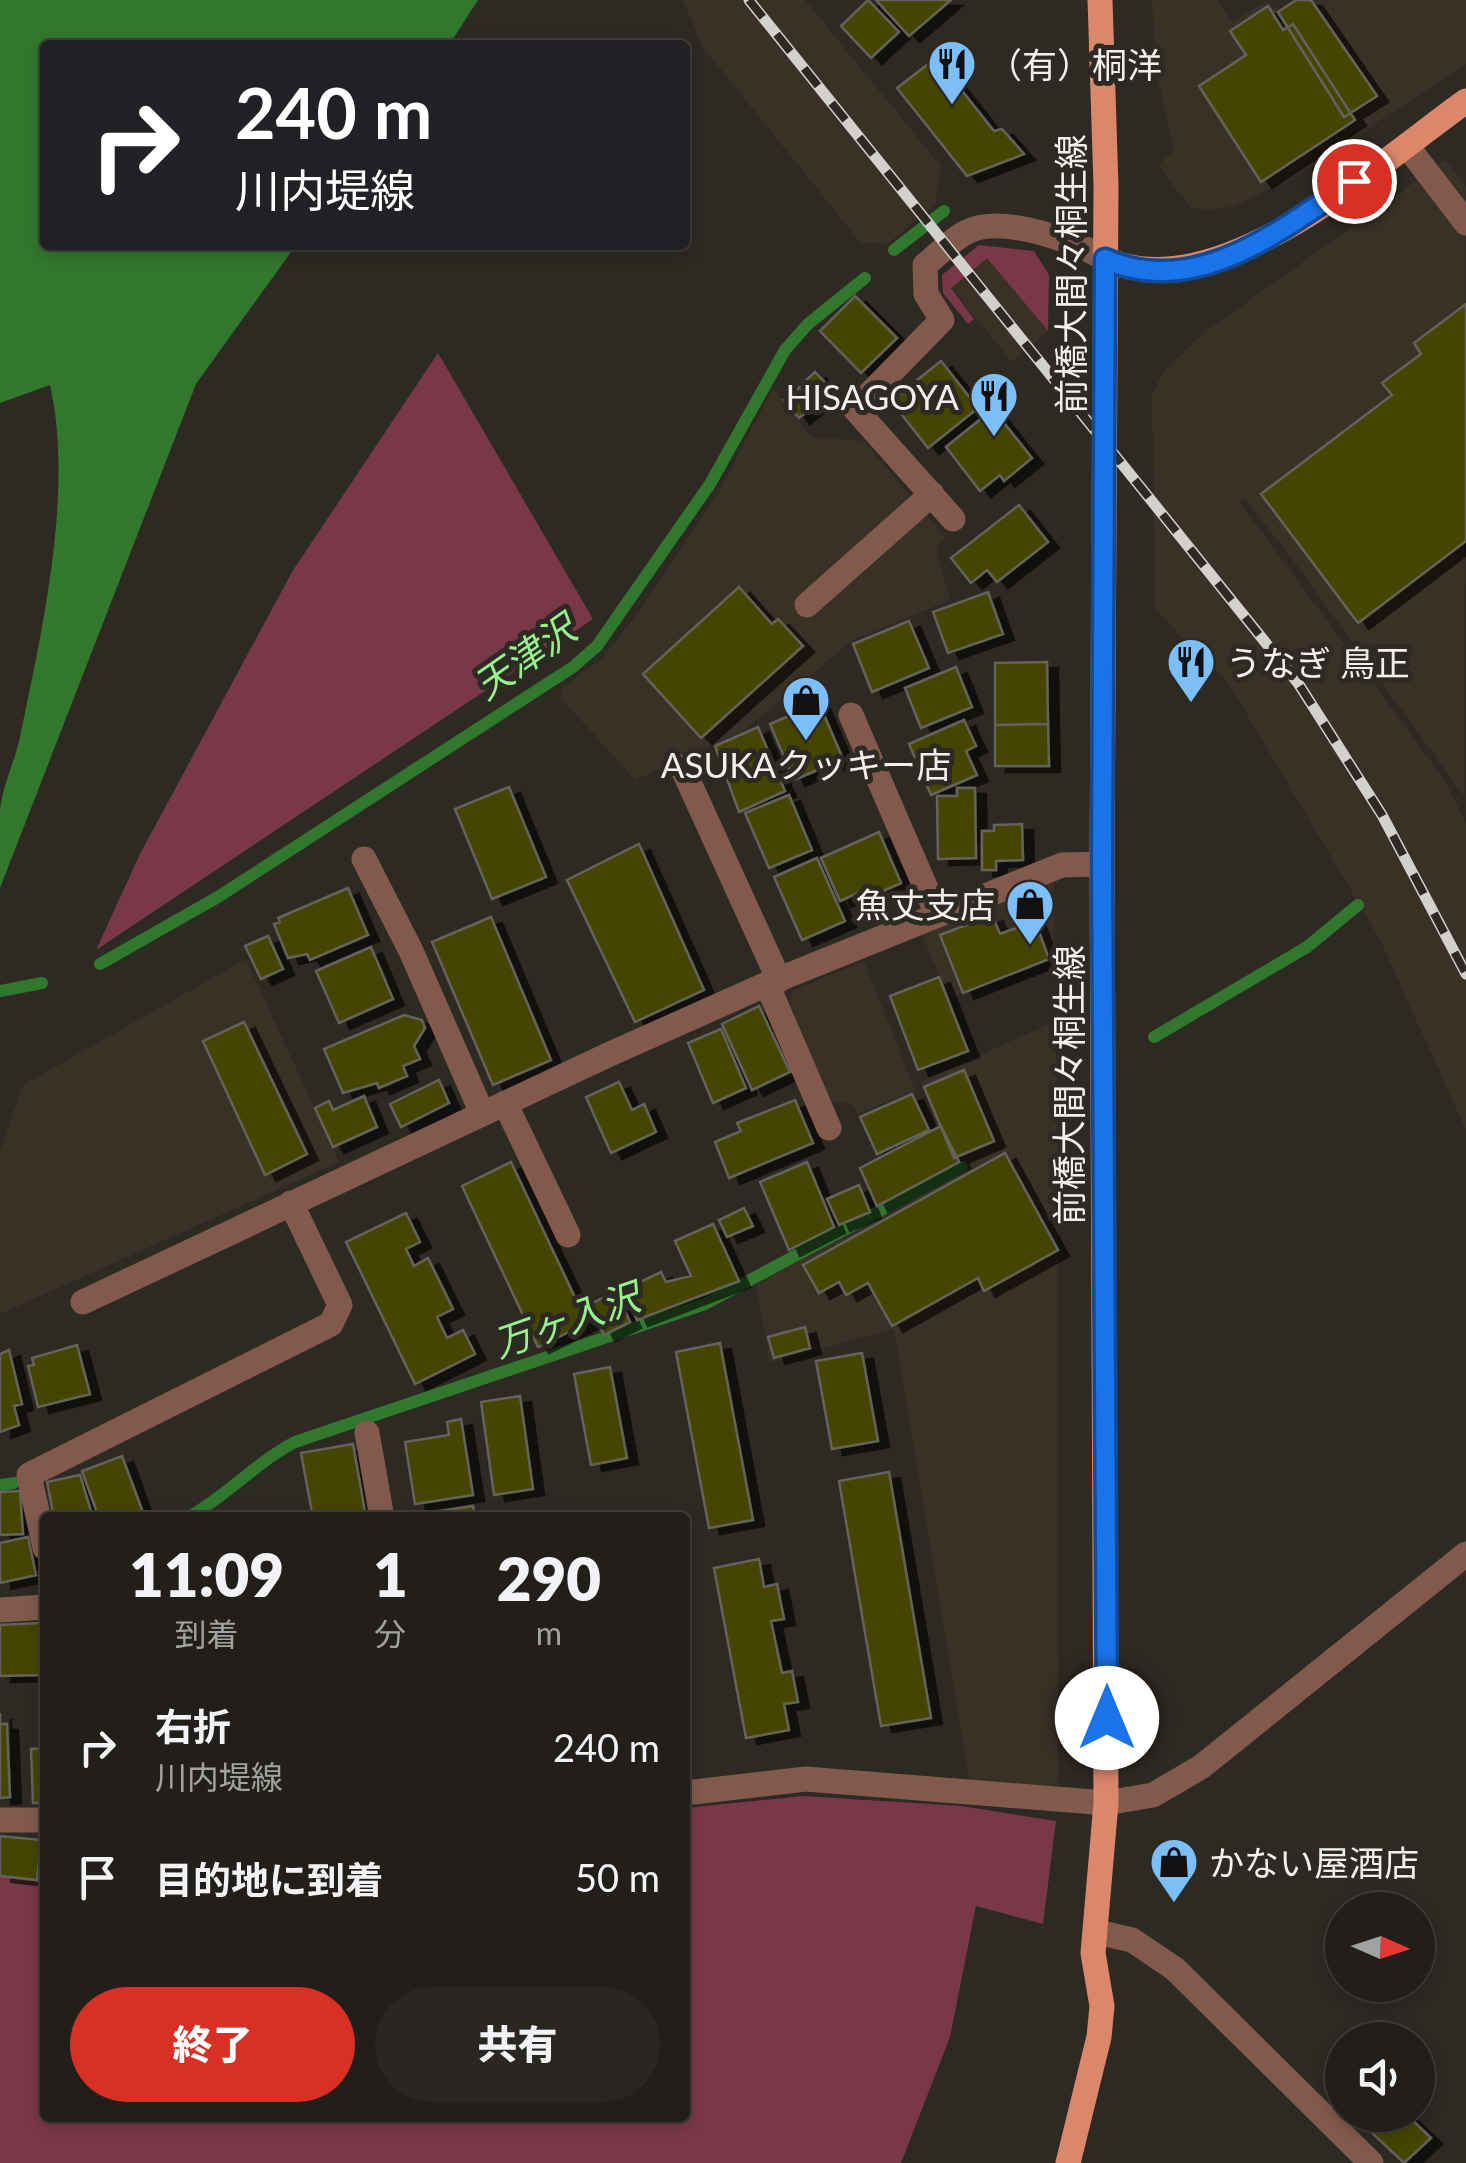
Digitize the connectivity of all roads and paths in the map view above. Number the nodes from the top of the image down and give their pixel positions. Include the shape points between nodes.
1 (1100, 0) edge
2 (1466, 102) edge
3 (1407, 146) junction
4 (1466, 223) edge
5 (1105, 259) junction
6 (932, 494) junction
7 (953, 519) dead end
8 (807, 605) dead end
9 (851, 715) dead end
10 (682, 767) dead end
11 (364, 860) dead end
12 (1102, 864) junction
13 (936, 914) junction
14 (773, 982) junction
15 (494, 1108) junction
16 (828, 1128) dead end
17 (291, 1203) junction
18 (568, 1235) dead end
19 (83, 1302) dead end
20 (366, 1434) dead end
21 (381, 1512) edge
22 (40, 1525) edge
23 (1466, 1554) edge
24 (40, 1608) edge
25 (0, 1610) edge
26 (690, 1791) edge
27 (1106, 1803) junction
28 (0, 1820) edge
29 (40, 1820) edge
30 (1097, 1932) junction
31 (1068, 2163) edge
32 (1371, 2163) edge

1 - 5 main road, 前橋大間々桐生線
2 - 3 main road
3 - 4 street
3 - 5 main road via 1230,258 1162,272 1128,270
5 - 6 street via 1052,235 983,228 966,232 925,265 926,294 942,320 856,409
5 - 12 main road, 前橋大間々桐生線
6 - 7 street
6 - 8 street
9 - 13 street
10 - 14 street
11 - 15 street
12 - 13 street via 1062,865
12 - 27 main road, 前橋大間々桐生線
13 - 14 street
14 - 15 street
14 - 16 street
15 - 17 street
15 - 18 street
17 - 19 street
17 - 22 street via 340,1305 331,1324 29,1475
20 - 21 street
23 - 27 street via 1201,1767 1152,1794
24 - 25 street
26 - 27 street via 806,1779
27 - 30 main road, 前橋大間々桐生線
28 - 29 street
30 - 31 main road, 前橋大間々桐生線 via 1099,2037
30 - 32 street via 1132,1940 1175,1969

